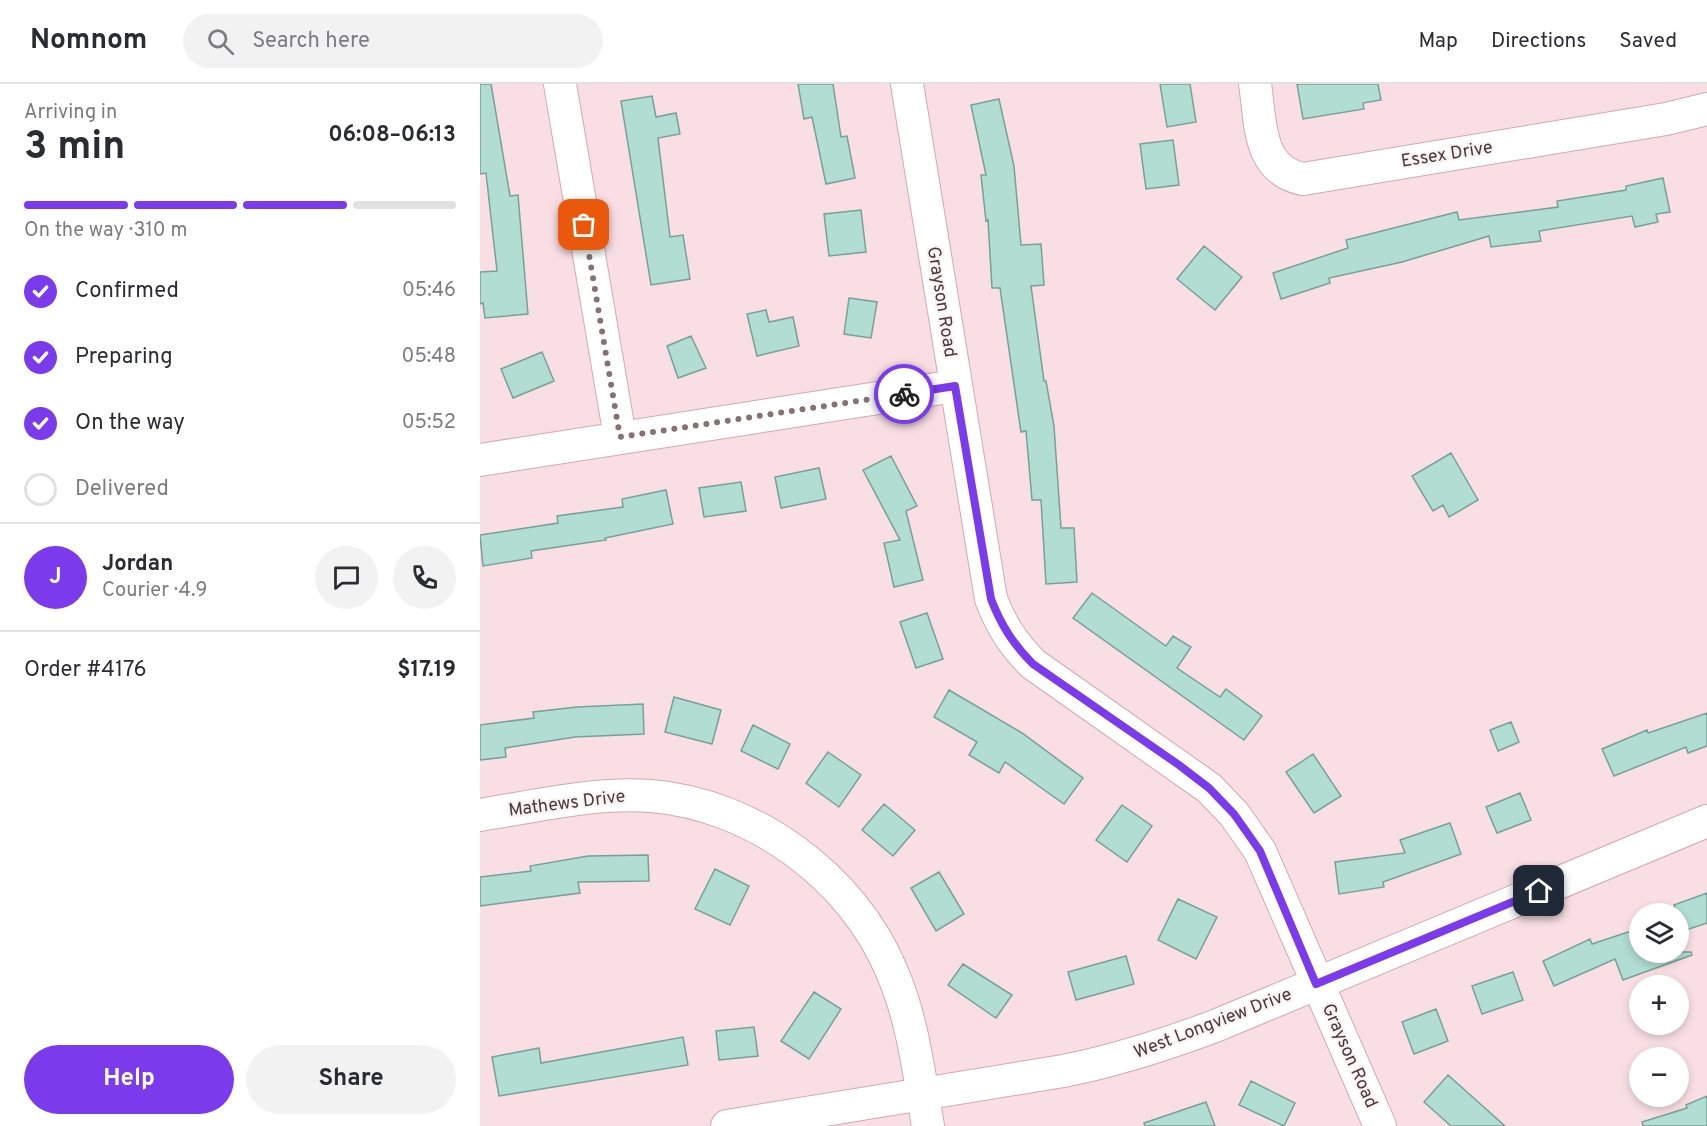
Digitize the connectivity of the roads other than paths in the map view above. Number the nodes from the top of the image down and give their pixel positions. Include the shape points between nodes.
1 (560, 84) edge
2 (907, 84) edge
3 (1255, 84) edge
4 (1707, 109) edge
5 (955, 386) junction
6 (620, 437) junction
7 (480, 460) edge
8 (480, 815) edge
9 (1707, 820) edge
10 (1316, 984) junction
11 (923, 1094) junction
12 (727, 1126) edge
13 (928, 1126) edge
14 (1380, 1126) edge

1 - 6 street
2 - 5 street, Grayson Road
3 - 4 street, Essex Drive via 1270,159 1289,176 1303,179
5 - 6 street
5 - 10 street, Grayson Road via 991,599 1000,623 1033,664 1179,765 1234,814 1260,851
6 - 7 street
8 - 11 street, Mathews Drive via 580,799 651,796 712,810 776,838 832,883 877,941 907,1015
9 - 10 street, West Longview Drive
10 - 11 street, West Longview Drive via 1205,1030 1108,1062
10 - 14 street, Grayson Road
11 - 12 street, West Longview Drive
11 - 13 street, Mathews Drive

